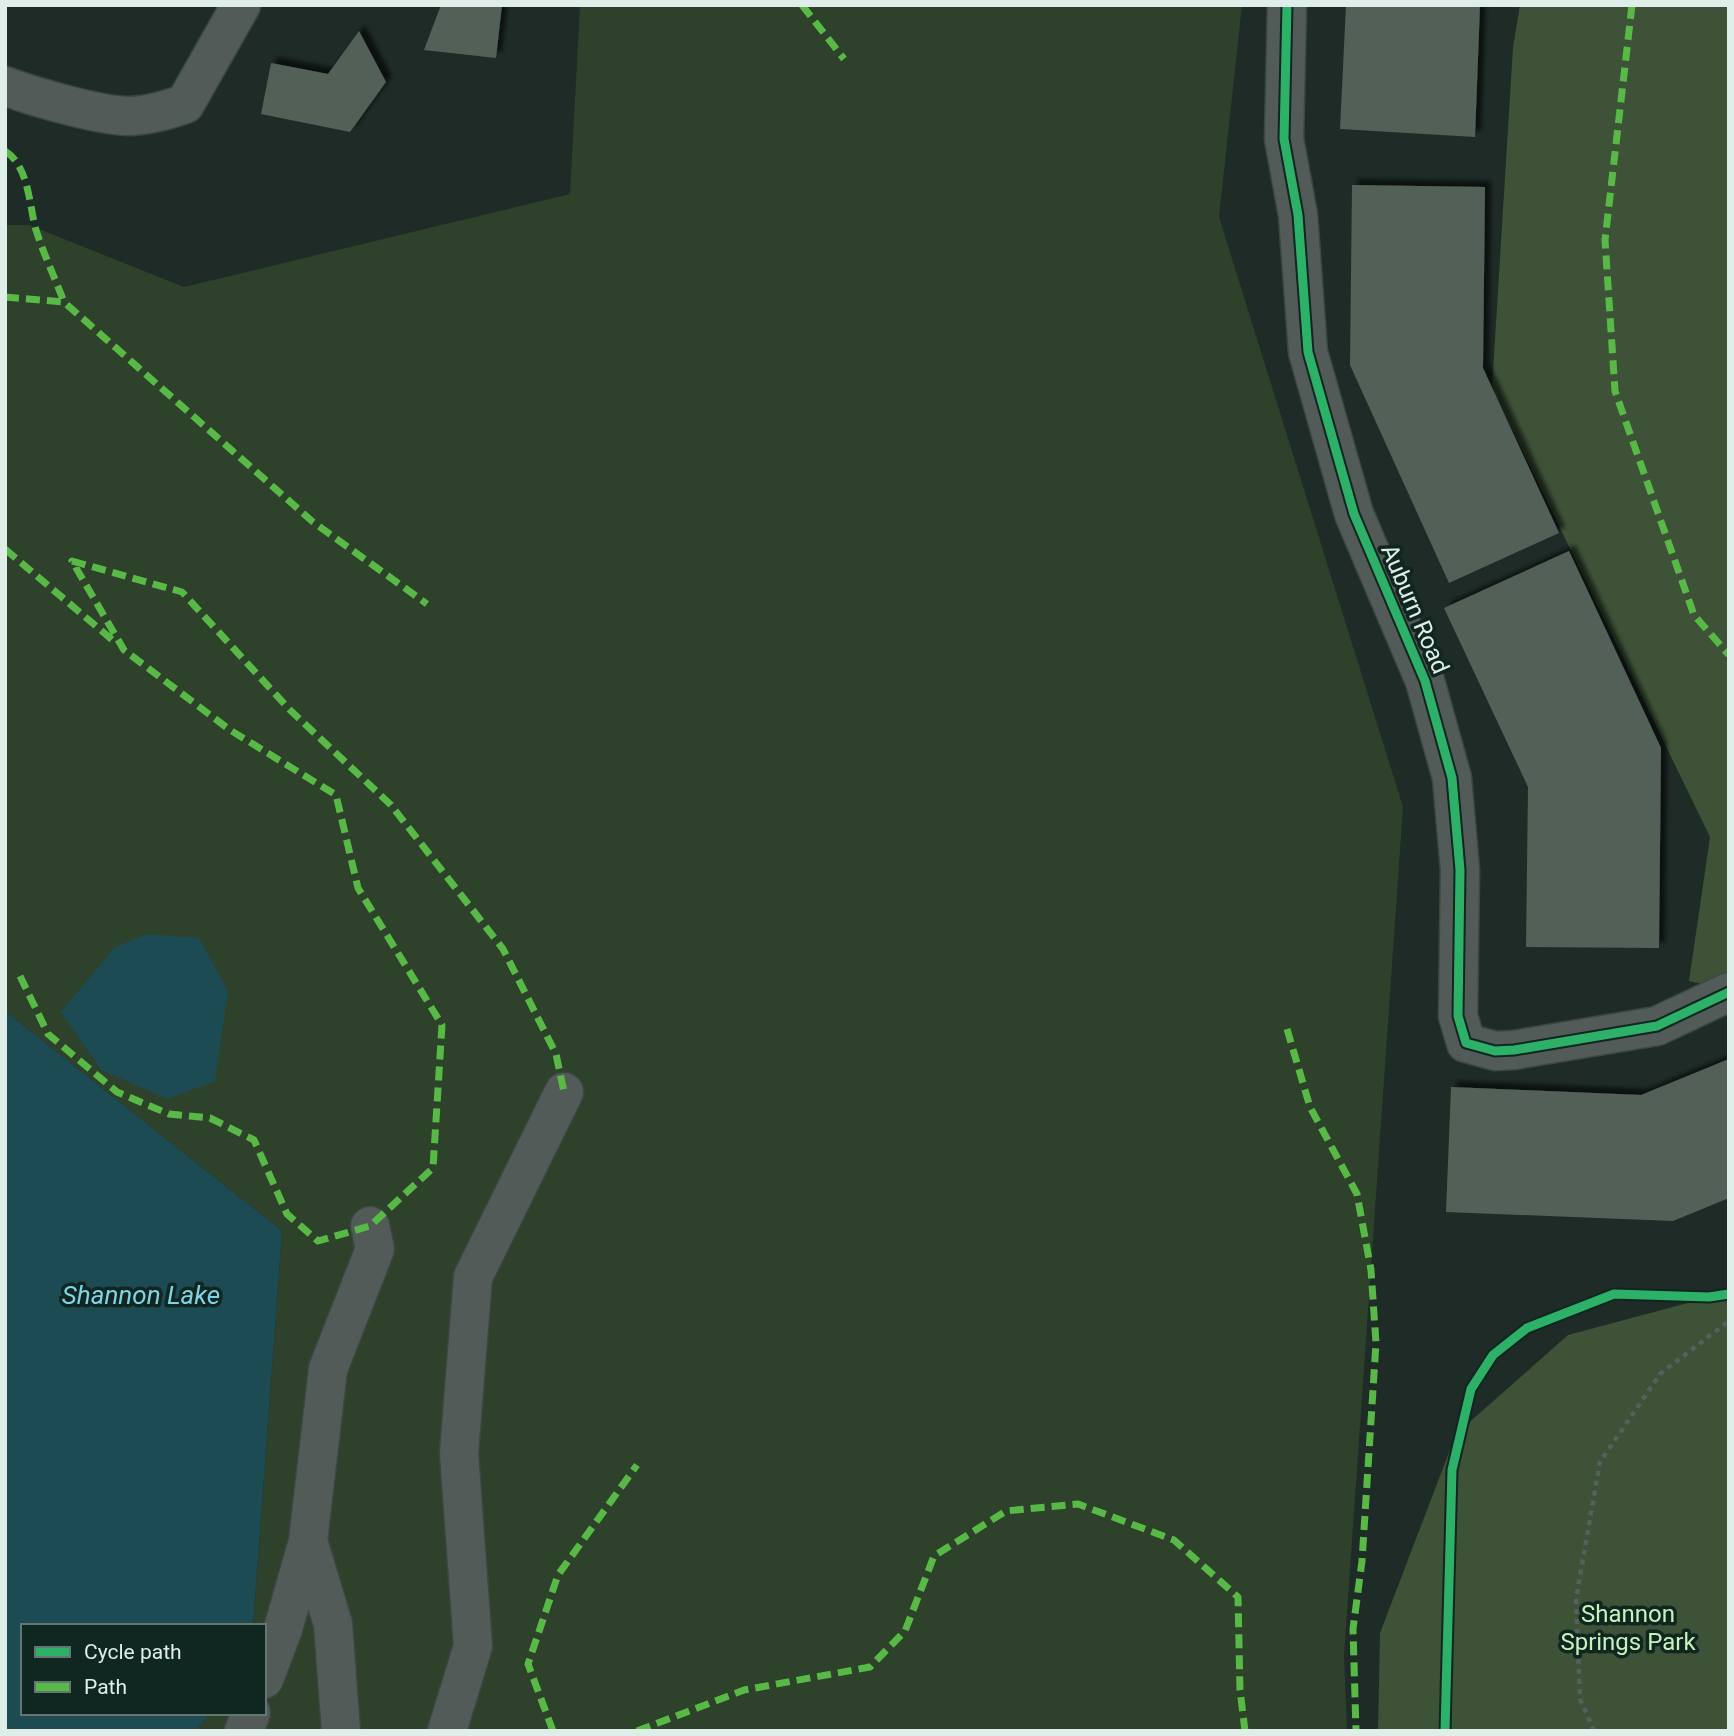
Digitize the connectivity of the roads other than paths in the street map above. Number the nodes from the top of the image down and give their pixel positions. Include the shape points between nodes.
1 (241, 5) edge
2 (1287, 5) edge
3 (5, 86) edge
4 (1729, 992) edge
5 (564, 1093) dead end
6 (370, 1226) dead end
7 (308, 1541) junction
8 (266, 1674) edge
9 (341, 1731) edge
10 (447, 1731) edge

1 - 3 street via 185,104 128,116 34,97
2 - 4 street, Auburn Road via 1284,139 1298,215 1308,352 1354,514 1425,681 1452,778 1460,870 1458,1016 1466,1044 1514,1050 1657,1026
5 - 10 street via 473,1277 459,1453 473,1646
6 - 7 street via 375,1249 328,1369
7 - 8 street
7 - 9 street via 333,1624

